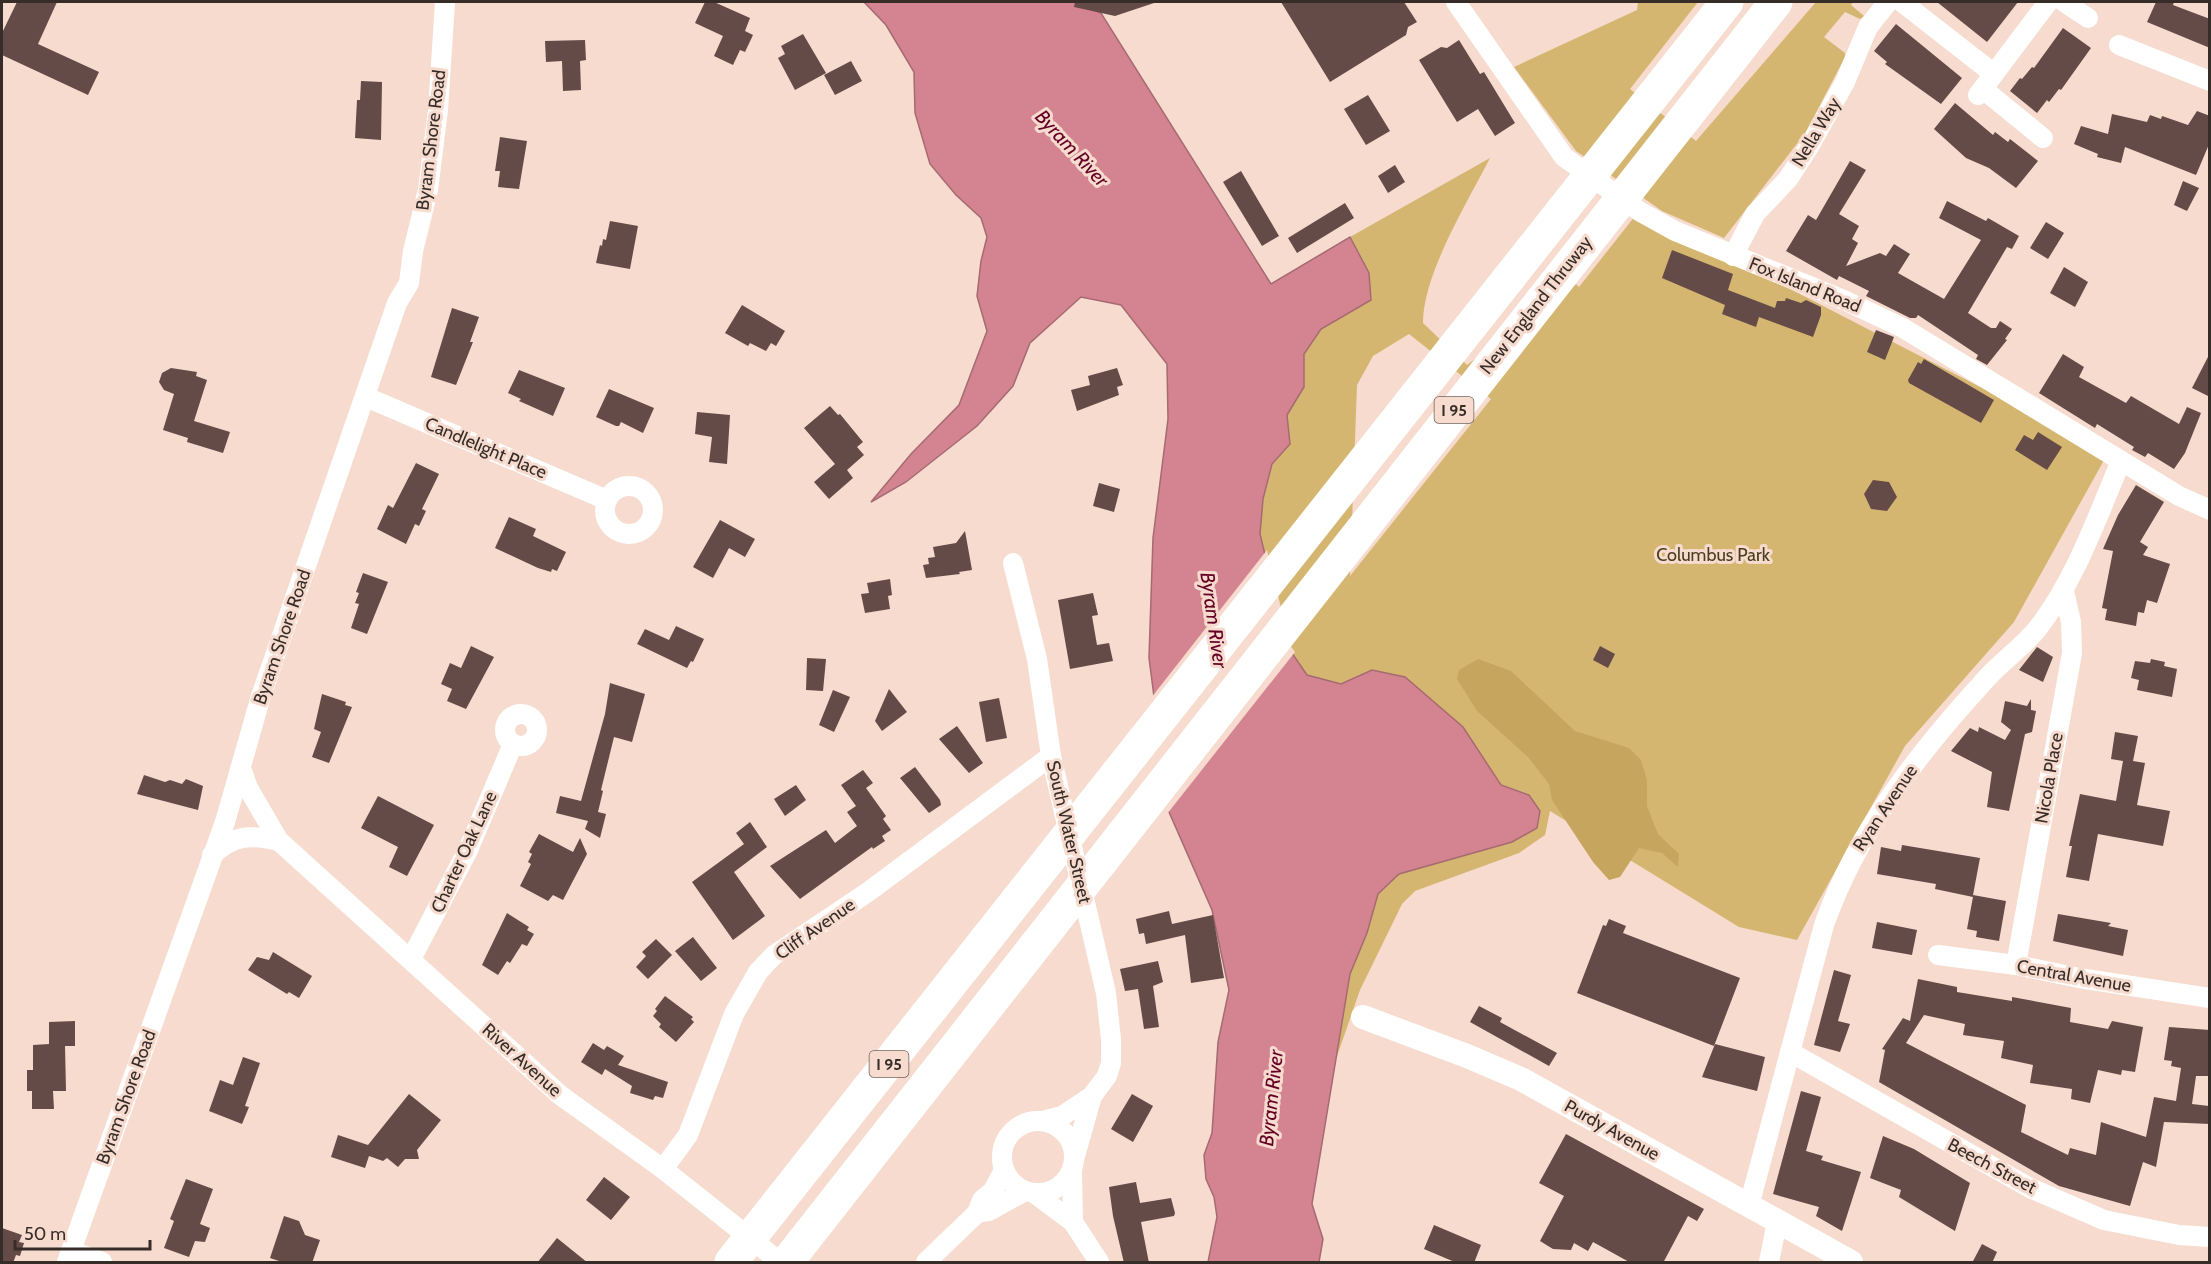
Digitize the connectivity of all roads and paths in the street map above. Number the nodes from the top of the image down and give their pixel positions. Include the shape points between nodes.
1 (446, 2) edge
2 (1456, 2) edge
3 (1727, 2) edge
4 (1776, 2) edge
5 (1888, 2) edge
6 (1902, 2) edge
7 (2048, 2) edge
8 (2064, 2) edge
9 (2088, 18) dead end
10 (2120, 45) dead end
11 (2210, 81) edge
12 (1985, 86) junction
13 (2043, 138) dead end
14 (1733, 256) junction
15 (366, 397) junction
16 (2121, 461) junction
17 (607, 500) dead end
18 (2210, 510) edge
19 (1013, 563) dead end
20 (2064, 591) junction
21 (513, 744) dead end
22 (1051, 756) junction
23 (241, 768) junction
24 (279, 841) junction
25 (212, 855) junction
26 (1938, 955) dead end
27 (411, 959) junction
28 (2016, 964) junction
29 (2210, 998) edge
30 (1363, 1017) dead end
31 (1790, 1052) junction
32 (1092, 1096) junction
33 (1042, 1121) junction
34 (1073, 1163) junction
35 (663, 1169) junction
36 (1004, 1170) junction
37 (1029, 1192) junction
38 (1749, 1206) junction
39 (977, 1213) junction
40 (1073, 1222) junction
41 (1777, 1222) junction
42 (2210, 1237) edge
43 (69, 1257) edge
44 (788, 1258) edge
45 (733, 1261) edge
46 (102, 1263) edge
47 (926, 1263) edge
48 (1099, 1263) edge
49 (1768, 1263) edge
50 (1851, 1263) edge

1 - 15 street, Byram Shore Road via 428,190 409,283 397,303
2 - 14 street, Fox Island Road via 1564,157 1639,211
3 - 45 highway, New England Thruway / I 95
4 - 44 highway, New England Thruway / I 95
5 - 14 street, Nella Way via 1868,27 1845,82 1810,145 1788,179 1755,214
6 - 12 street
7 - 12 street
8 - 9 street
10 - 11 street
12 - 13 street
14 - 16 street, Fox Island Road via 1903,328
15 - 17 street, Candlelight Place
15 - 23 street, Byram Shore Road via 261,696
16 - 18 street, Fox Island Road via 2178,496
16 - 20 street, Ryan Avenue
19 - 22 street, South Water Street via 1037,659
20 - 28 street, Nicola Place via 2072,653
20 - 31 street, Ryan Avenue via 2037,630 1987,677 1943,728 1898,786 1855,853 1837,887 1824,925
21 - 27 street, Charter Oak Lane via 468,850
22 - 32 street, South Water Street via 1110,1017 1111,1063 1107,1076
22 - 35 street, Cliff Avenue via 874,888 774,955 758,972 734,1014 688,1135
23 - 24 street, River Avenue via 248,789
23 - 25 street, Byram Shore Road
24 - 25 street via 259,836 241,838 227,842
24 - 27 street, River Avenue
25 - 43 street, Byram Shore Road
26 - 28 street, Central Avenue
27 - 35 street, River Avenue via 560,1095
28 - 29 street, Central Avenue
30 - 38 street, Purdy Avenue via 1521,1079
31 - 38 street, Ryan Avenue
31 - 42 street, Beech Street via 2030,1188 2104,1220
32 - 33 street, South Water Street via 1062,1116
32 - 34 street, South Water Street
33 - 34 street via 1065,1133 1072,1144
33 - 36 street via 1013,1131 1003,1149
34 - 37 street via 1057,1188
34 - 40 street, South Water Street
35 - 44 street, River Avenue
36 - 37 street via 1016,1186
36 - 39 street
37 - 39 street
37 - 40 street
38 - 41 street, Purdy Avenue
39 - 47 street
40 - 48 street
41 - 49 street
41 - 50 street, Purdy Avenue
43 - 46 street

